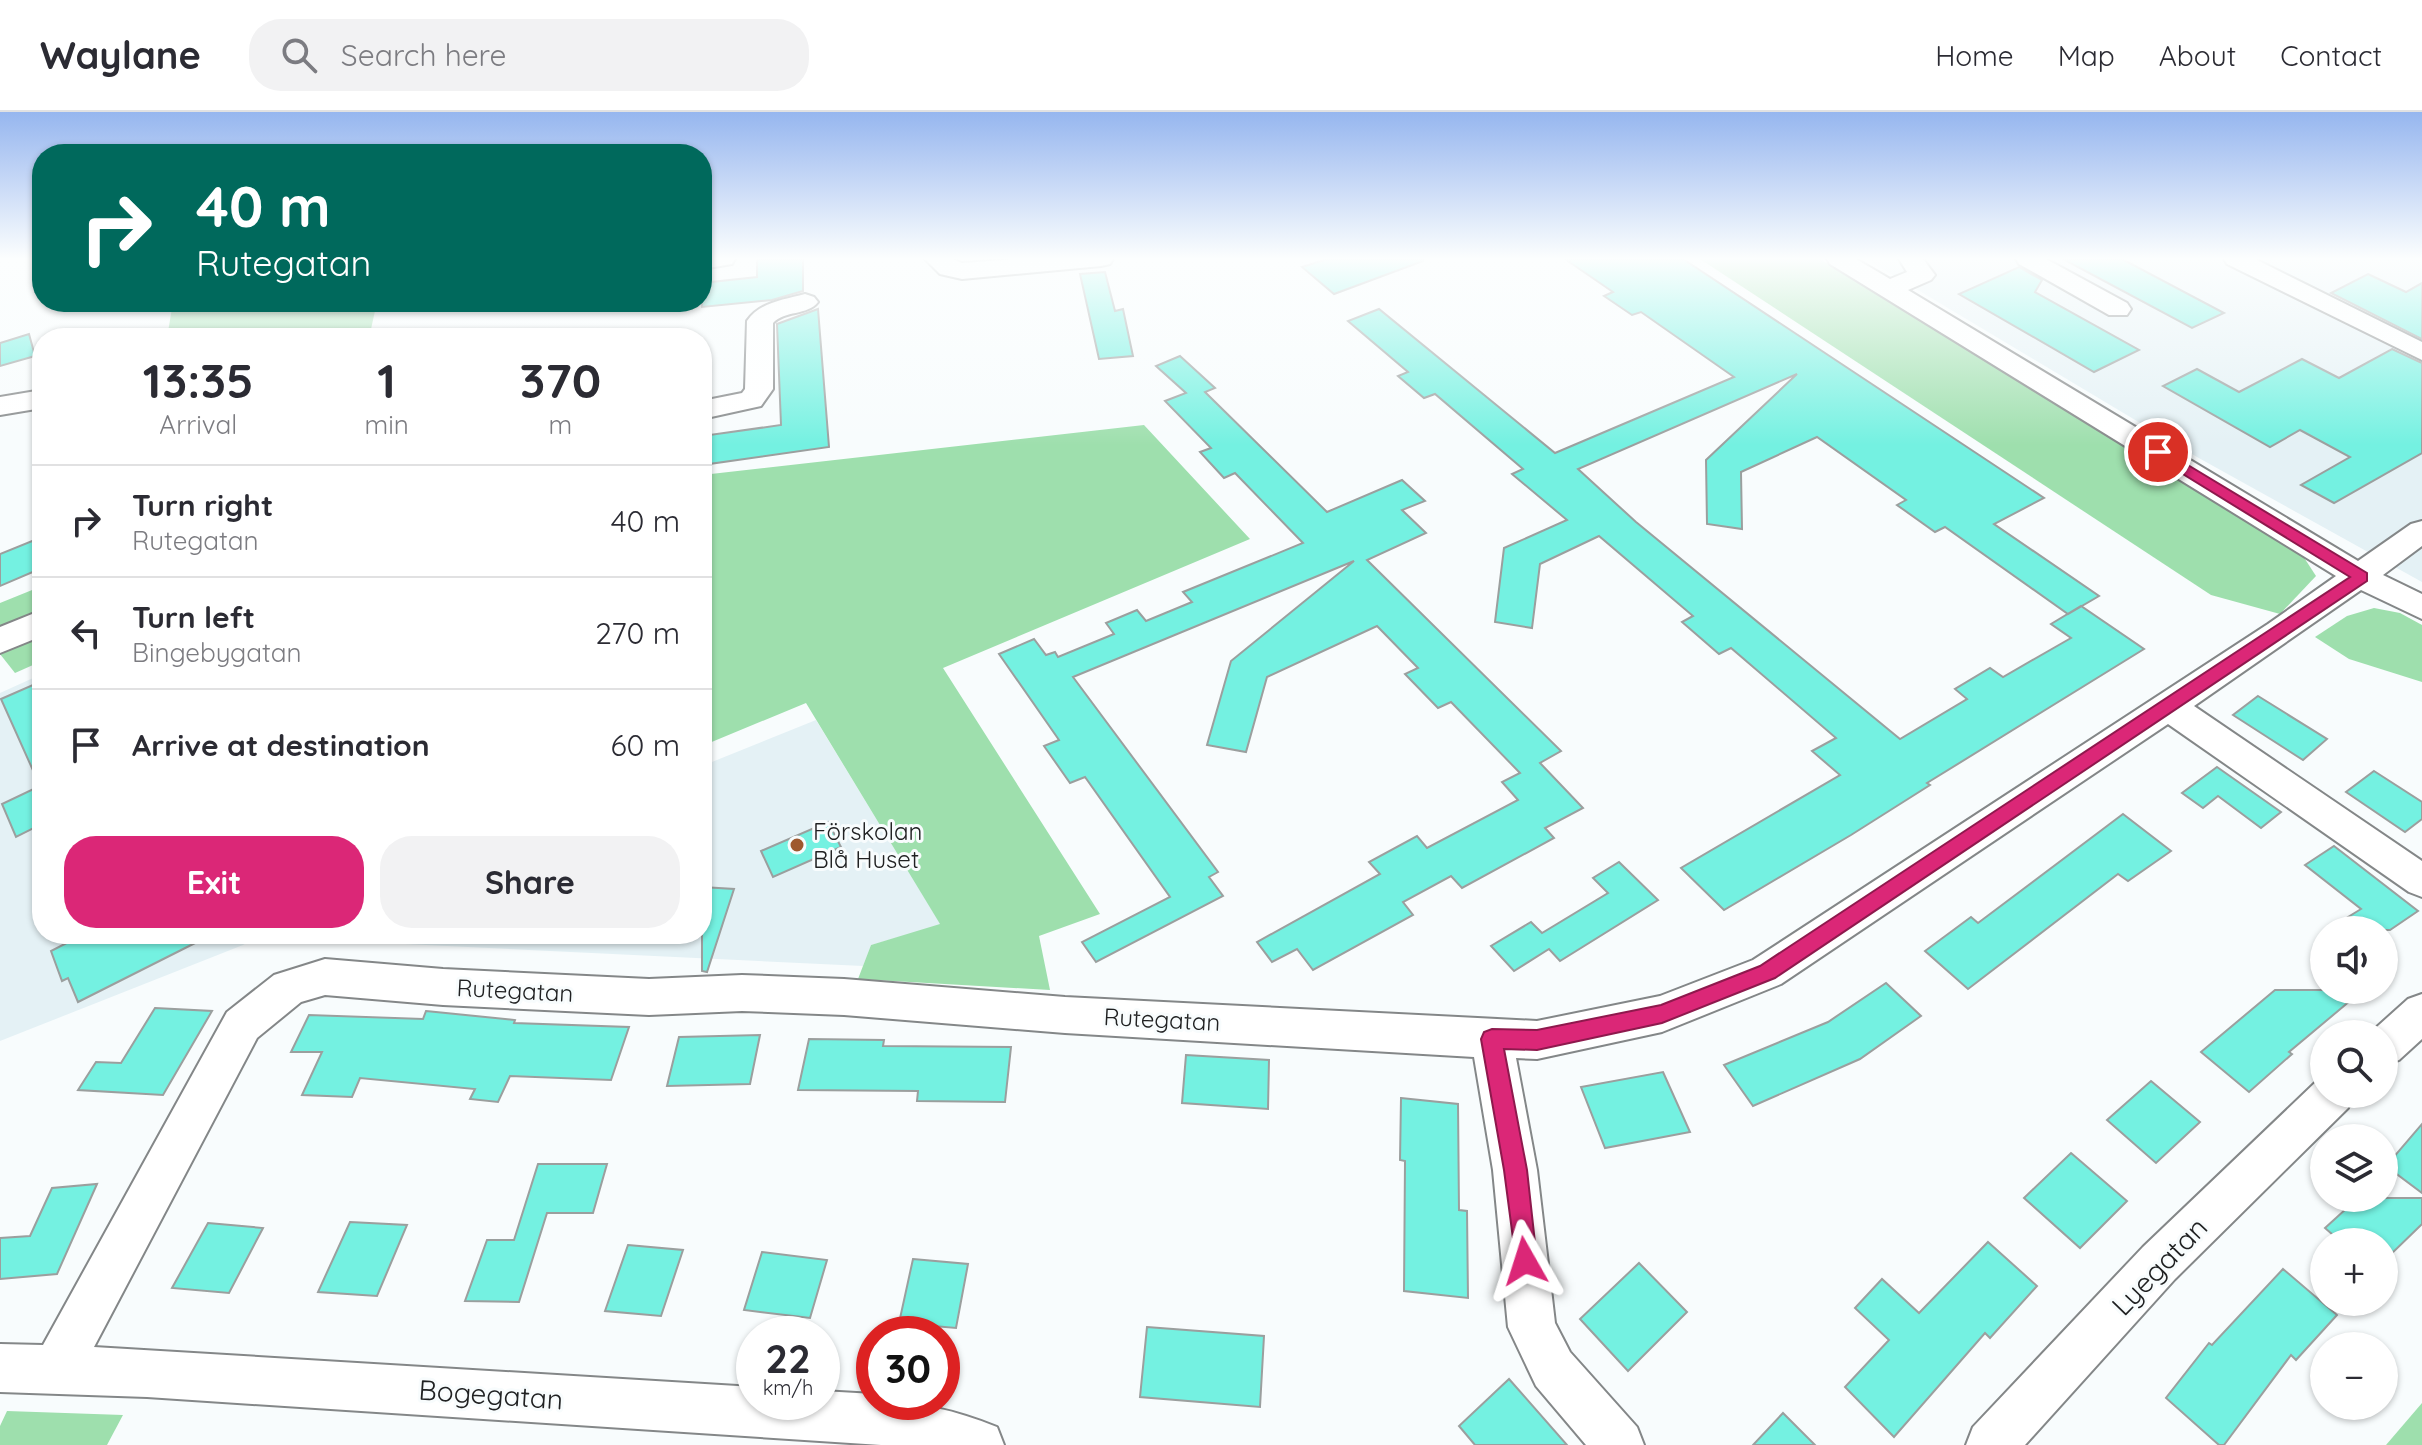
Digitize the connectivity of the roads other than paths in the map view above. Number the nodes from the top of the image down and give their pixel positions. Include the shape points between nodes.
1 (760, 321) edge
2 (1941, 321) edge
3 (2360, 321) edge
4 (2422, 352) edge
5 (32, 401) edge
6 (0, 406) edge
7 (712, 408) edge
8 (2422, 531) edge
9 (2361, 577) junction
10 (2422, 608) edge
11 (32, 627) edge
12 (0, 641) edge
13 (2169, 707) junction
14 (2422, 881) edge
15 (2422, 1012) edge
16 (2398, 1034) edge
17 (1492, 1039) junction
18 (2319, 1108) edge
19 (0, 1368) edge
20 (55, 1372) junction
21 (979, 1445) edge
22 (1619, 1445) edge
23 (1991, 1445) edge

1 - 7 street via 759,389 751,400
2 - 9 street
3 - 4 street
5 - 6 street
8 - 9 street, Rutegatan
9 - 10 street
9 - 13 street, Rutegatan
11 - 12 street
13 - 14 street
13 - 17 street, Rutegatan via 1767,972 1662,1014 1537,1040
15 - 16 street
17 - 20 street, Rutegatan via 844,997 649,997 325,977 305,981 265,1004 242,1025
17 - 22 street via 1515,1170 1532,1327 1553,1369
18 - 23 street, Lyegatan via 2159,1263
19 - 20 street, Bogegatan
20 - 21 street, Bogegatan via 147,1373 875,1419

